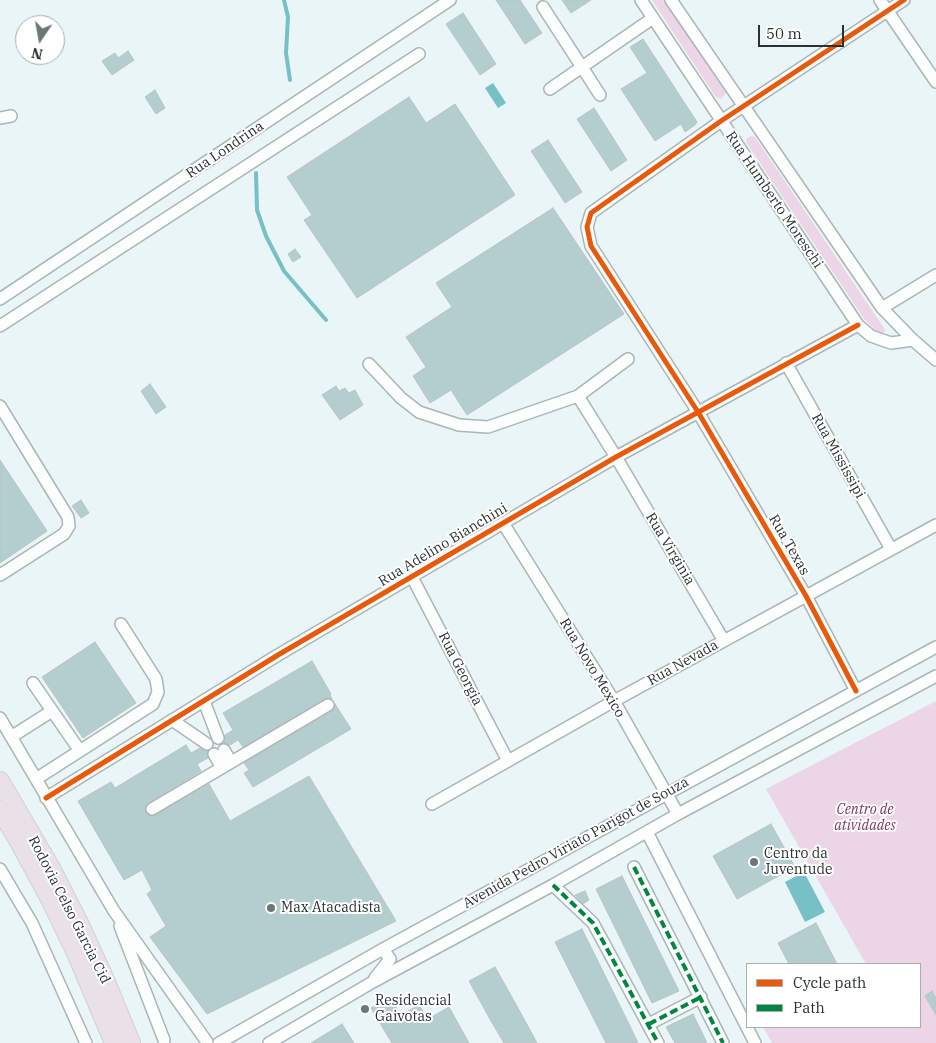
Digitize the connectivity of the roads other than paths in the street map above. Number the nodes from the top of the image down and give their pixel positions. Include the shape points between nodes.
1 (450, 0) edge
2 (641, 0) edge
3 (671, 0) edge
4 (880, 0) edge
5 (904, 0) edge
6 (543, 7) dead end
7 (888, 11) junction
8 (653, 18) junction
9 (418, 54) dead end
10 (582, 67) junction
11 (936, 82) edge
12 (550, 89) dead end
13 (600, 95) dead end
14 (744, 106) junction
15 (721, 121) junction
16 (936, 275) edge
17 (0, 300) edge
18 (882, 308) junction
19 (858, 325) junction
20 (0, 326) edge
21 (913, 340) junction
22 (628, 359) dead end
23 (936, 360) edge
24 (786, 363) junction
25 (369, 364) dead end
26 (578, 396) junction
27 (0, 406) edge
28 (698, 412) junction
29 (616, 457) junction
30 (503, 523) junction
31 (936, 525) edge
32 (891, 550) junction
33 (0, 575) edge
34 (412, 577) junction
35 (806, 596) junction
36 (122, 624) dead end
37 (724, 641) junction
38 (936, 647) edge
39 (936, 676) edge
40 (33, 683) dead end
41 (856, 691) junction
42 (204, 700) junction
43 (614, 701) junction
44 (328, 705) dead end
45 (52, 711) junction
46 (0, 718) edge
47 (172, 720) junction
48 (11, 737) junction
49 (80, 751) junction
50 (219, 752) dead end
51 (508, 761) junction
52 (227, 765) junction
53 (36, 779) junction
54 (0, 780) edge
55 (666, 793) junction
56 (46, 798) junction
57 (432, 804) dead end
58 (152, 809) dead end
59 (0, 810) edge
60 (678, 814) junction
61 (647, 832) junction
62 (634, 867) dead end
63 (0, 869) edge
64 (553, 885) junction
65 (5, 888) edge
66 (114, 911) junction
67 (384, 949) junction
68 (370, 983) junction
69 (701, 997) junction
70 (649, 1024) junction
71 (746, 1025) edge
72 (747, 1028) edge
73 (164, 1040) dead end
74 (86, 1043) edge
75 (114, 1043) edge
76 (131, 1043) edge
77 (209, 1043) edge
78 (269, 1043) edge
79 (658, 1043) edge
80 (723, 1043) edge
81 (755, 1043) edge

1 - 17 street, Rua Londrina
2 - 8 street, Rua Humberto Moreschi
3 - 14 street, Rua Humberto Moreschi
4 - 7 street
5 - 7 street, Rua Texas
6 - 10 street
7 - 11 street
7 - 14 street, Rua Texas
8 - 10 street
8 - 15 street, Rua Humberto Moreschi
9 - 20 street
10 - 12 street
10 - 13 street
14 - 15 street, Rua Texas
14 - 18 street, Rua Humberto Moreschi
15 - 19 street, Rua Humberto Moreschi
15 - 28 street, Rua Texas via 590,213 587,227 591,246
16 - 18 street
18 - 21 street, Rua Humberto Moreschi
19 - 21 street, Rua Humberto Moreschi via 872,336 891,343
19 - 24 street, Rua Adelino Bianchini
21 - 23 street, Rua Humberto Moreschi
22 - 26 street
24 - 28 street, Rua Adelino Bianchini
24 - 32 street, Rua Mississipi
25 - 26 street via 419,412 459,425 488,427
26 - 29 street, Rua Virginia
27 - 33 street via 68,517 69,526 64,534
28 - 29 street, Rua Adelino Bianchini
28 - 35 street, Rua Texas
29 - 30 street, Rua Adelino Bianchini
29 - 37 street, Rua Virginia
30 - 34 street, Rua Adelino Bianchini
30 - 43 street, Rua Novo Mexico
31 - 32 street, Rua Nevada
32 - 35 street, Rua Nevada
34 - 42 street, Rua Adelino Bianchini
34 - 51 street, Rua Georgia
35 - 37 street, Rua Nevada
35 - 41 street, Rua Texas
36 - 49 street via 156,678 158,692 153,704
37 - 43 street, Rua Nevada
38 - 41 street, Avenida Pedro Viriato Parigot de Souza
39 - 60 street, Avenida Pedro Viriato Parigot de Souza
40 - 45 street
41 - 55 street, Avenida Pedro Viriato Parigot de Souza
42 - 47 street, Rua Adelino Bianchini
42 - 47 street via 213,741
43 - 51 street, Rua Nevada
43 - 55 street, Rua Novo Mexico
44 - 52 street
45 - 48 street
45 - 49 street
46 - 48 street
47 - 56 street, Rua Adelino Bianchini
48 - 53 street
49 - 53 street
50 - 52 street
51 - 57 street, Rua Nevada
52 - 58 street
53 - 56 street
54 - 76 highway, Rodovia Celso Garcia Cid via 78,922
55 - 60 street, Rua Novo Mexico
55 - 67 street, Avenida Pedro Viriato Parigot de Souza
56 - 66 street
59 - 75 highway, Rodovia Celso Garcia Cid via 49,897
60 - 61 street, Avenida Pedro Viriato Parigot de Souza
61 - 64 street, Avenida Pedro Viriato Parigot de Souza
61 - 71 street
62 - 69 street
63 - 65 street
64 - 68 street, Avenida Pedro Viriato Parigot de Souza
64 - 70 street via 593,923
65 - 74 street via 32,923
66 - 73 street
66 - 77 street
67 - 68 street via 390,959
67 - 77 street, Avenida Pedro Viriato Parigot de Souza
68 - 78 street, Avenida Pedro Viriato Parigot de Souza
69 - 70 street
69 - 80 street
70 - 79 street
72 - 81 street

